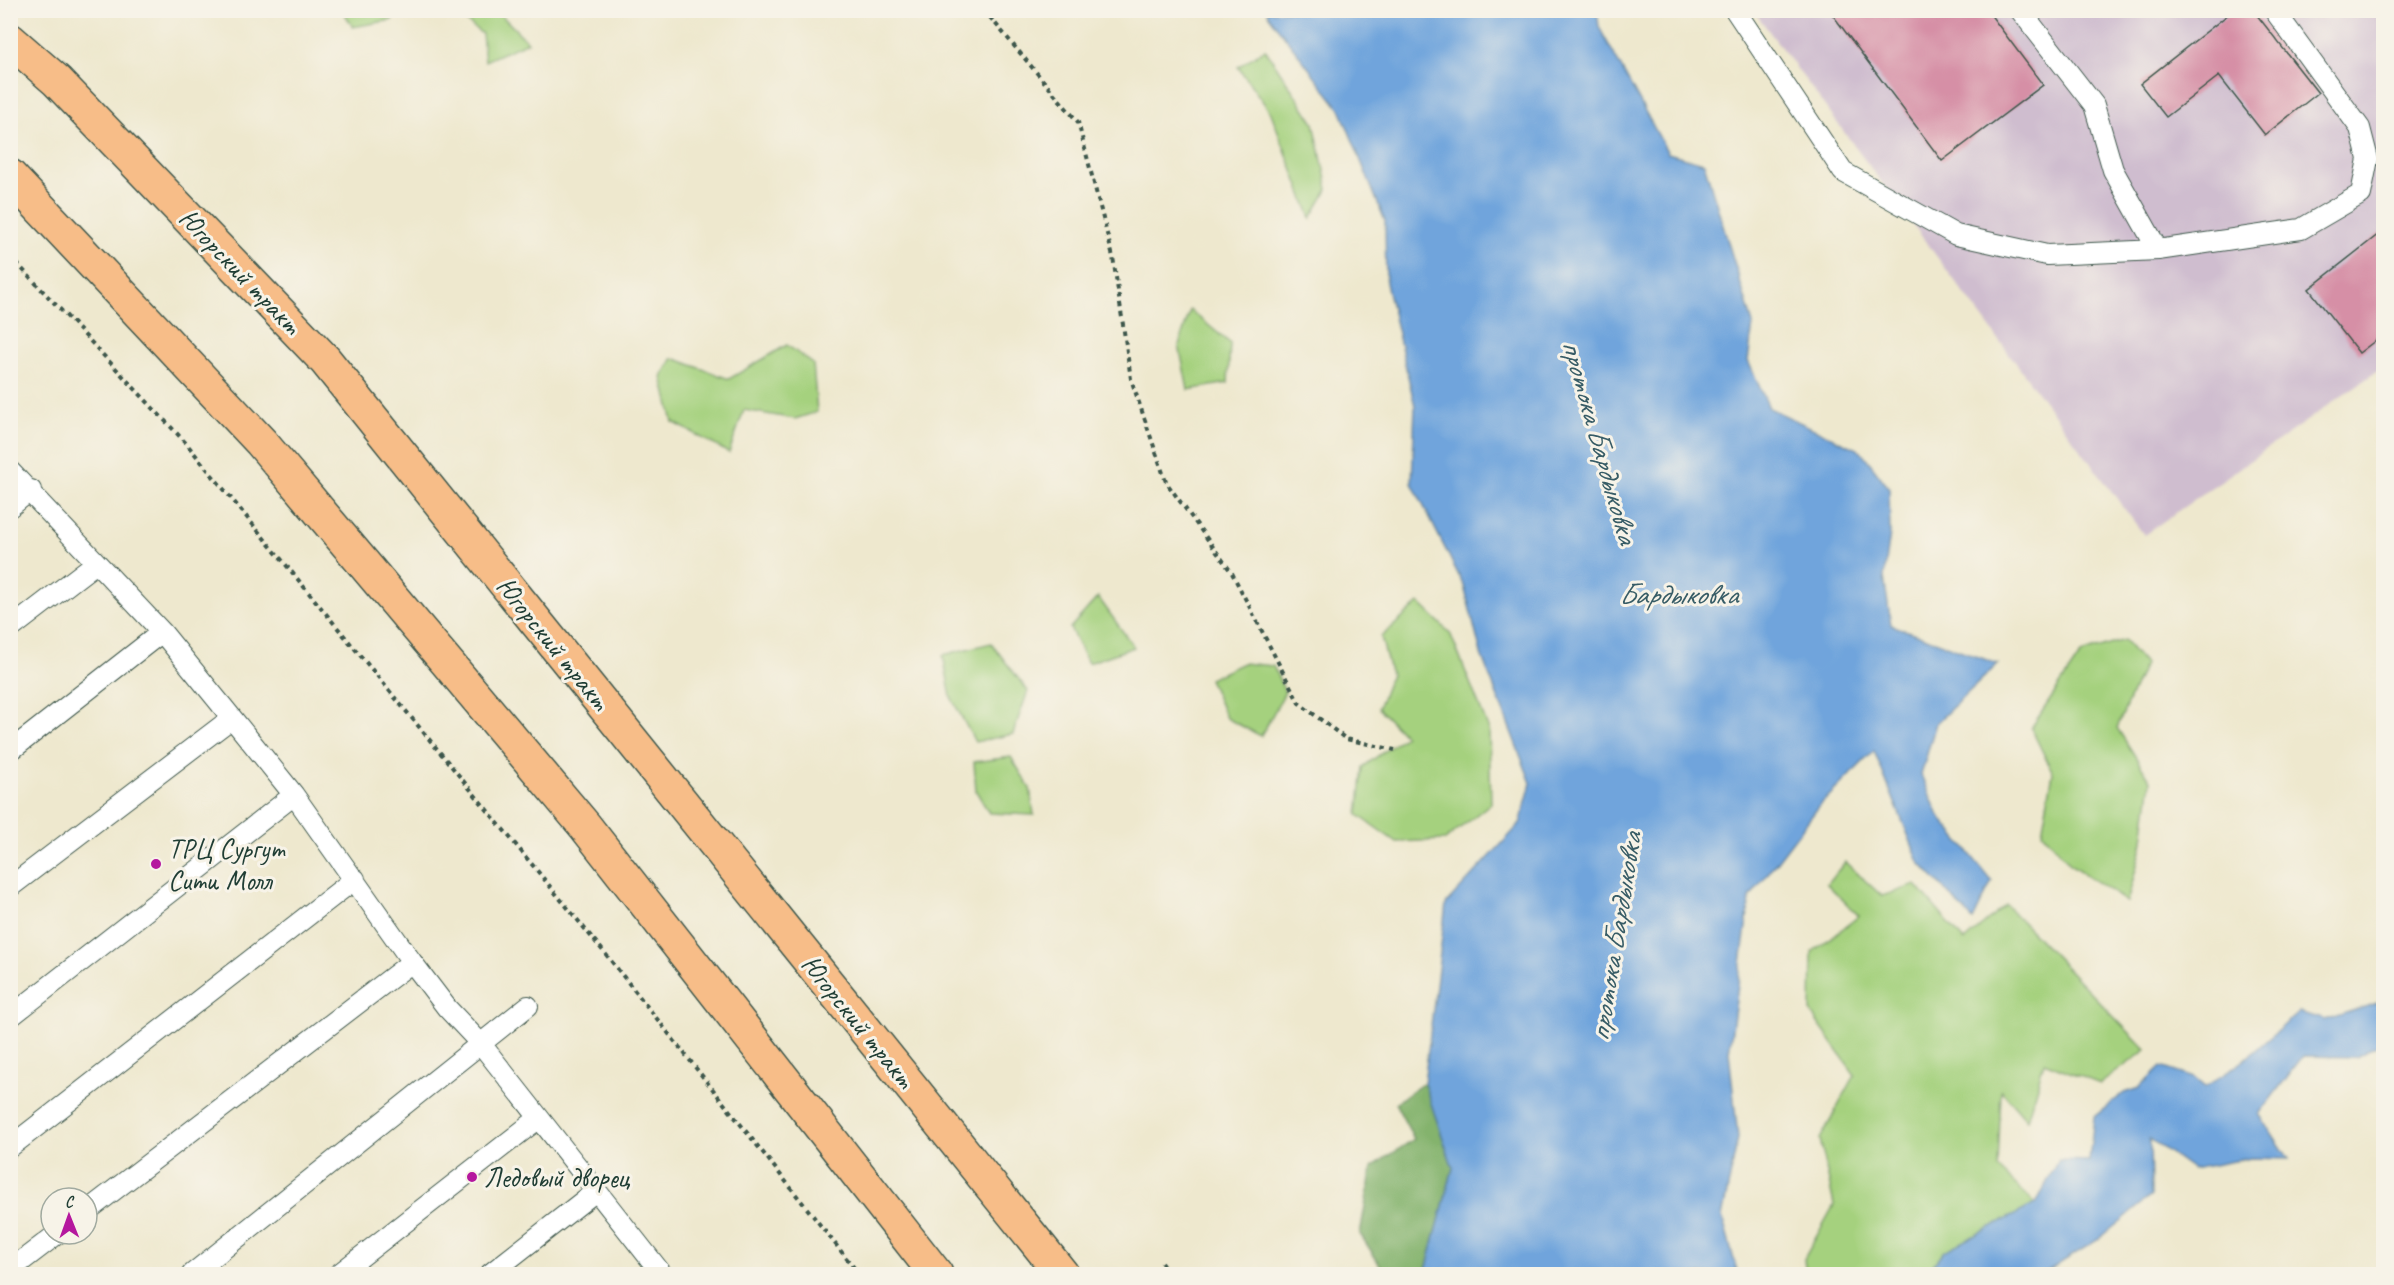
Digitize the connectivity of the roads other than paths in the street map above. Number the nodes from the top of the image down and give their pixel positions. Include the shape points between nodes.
1 (1735, 10) edge
2 (2020, 10) edge
3 (2274, 10) edge
4 (10, 40) edge
5 (2376, 157) edge
6 (10, 176) edge
7 (2158, 250) junction
8 (10, 471) edge
9 (31, 490) junction
10 (10, 507) edge
11 (96, 563) junction
12 (10, 629) edge
13 (162, 632) junction
14 (232, 718) junction
15 (10, 751) edge
16 (294, 795) junction
17 (355, 879) junction
18 (10, 886) edge
19 (412, 962) junction
20 (528, 1006) dead end
21 (10, 1017) edge
22 (481, 1044) junction
23 (539, 1118) junction
24 (10, 1147) edge
25 (596, 1191) junction
26 (99, 1202) edge
27 (41, 1246) edge
28 (10, 1270) edge
29 (655, 1272) edge
30 (192, 1275) edge
31 (339, 1275) edge
32 (490, 1275) edge
33 (936, 1275) edge
34 (1062, 1275) edge

1 - 7 lane via 1844,172 1956,235 2047,255
2 - 7 lane via 2094,105 2113,170
3 - 5 lane via 2360,128
4 - 34 main road, Югорский тракт via 57,81 325,360
5 - 7 lane via 2361,194 2301,229
6 - 33 main road via 261,442 577,817
8 - 9 lane
9 - 10 lane
9 - 11 lane
11 - 12 lane
11 - 13 lane
13 - 14 lane
13 - 15 lane
14 - 16 lane
14 - 18 lane
16 - 17 lane
16 - 21 lane
17 - 19 lane
17 - 24 lane
19 - 22 lane
19 - 26 lane
20 - 22 lane
22 - 23 lane
22 - 30 lane
23 - 25 lane
23 - 31 lane
25 - 29 lane
25 - 32 lane
27 - 28 lane

